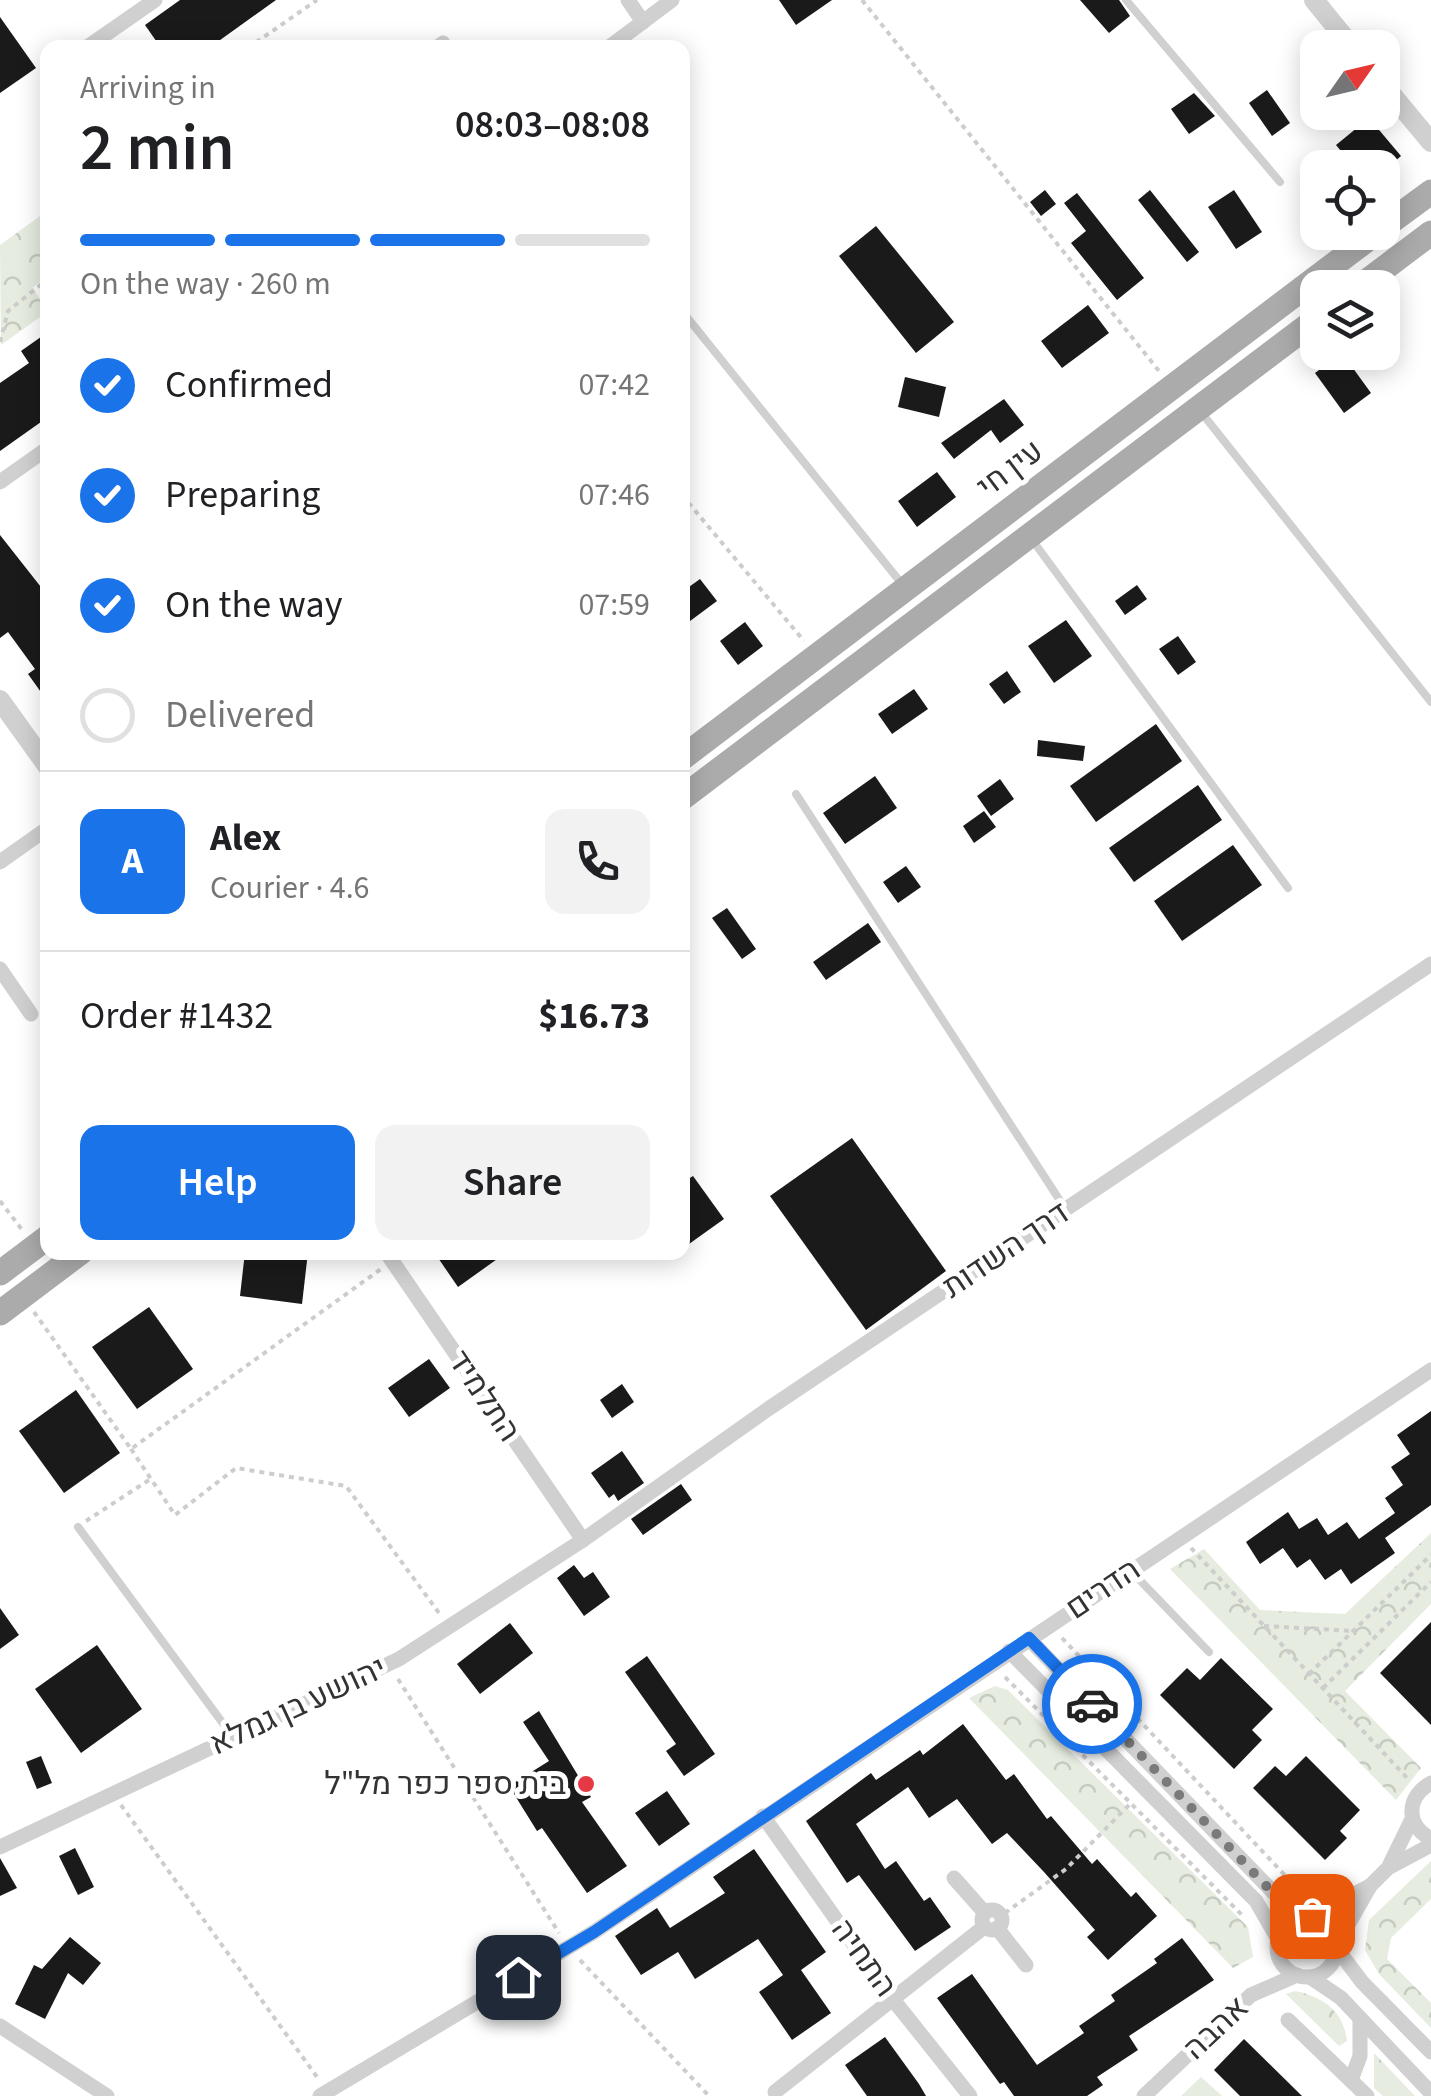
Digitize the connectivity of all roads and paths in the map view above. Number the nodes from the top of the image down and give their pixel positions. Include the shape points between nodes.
1 (155, 0) edge
2 (317, 0) edge
3 (628, 0) edge
4 (672, 0) edge
5 (862, 0) edge
6 (1126, 0) edge
7 (1314, 0) edge
8 (643, 22) junction
9 (1339, 30) edge
10 (98, 40) edge
11 (260, 40) edge
12 (619, 40) edge
13 (1400, 105) edge
14 (1431, 142) edge
15 (1280, 182) dead end
16 (1431, 192) edge
17 (1400, 215) edge
18 (1431, 233) edge
19 (1354, 250) edge
20 (1382, 270) edge
21 (40, 285) edge
22 (690, 321) edge
23 (1300, 332) edge
24 (0, 342) edge
25 (1172, 387) junction
26 (1198, 408) junction
27 (40, 454) edge
28 (0, 482) edge
29 (690, 506) edge
30 (1029, 536) junction
31 (906, 589) junction
32 (816, 656) junction
33 (0, 700) edge
34 (1431, 702) edge
35 (690, 752) edge
36 (40, 756) edge
37 (690, 792) edge
38 (796, 794) dead end
39 (40, 834) edge
40 (0, 862) edge
41 (1288, 888) dead end
42 (1431, 964) edge
43 (0, 969) edge
44 (31, 1014) dead end
45 (0, 1200) edge
46 (1066, 1210) junction
47 (40, 1241) edge
48 (40, 1243) edge
49 (70, 1260) edge
50 (385, 1260) edge
51 (391, 1260) edge
52 (0, 1273) edge
53 (23, 1296) junction
54 (0, 1314) edge
55 (1431, 1370) edge
56 (130, 1449) junction
57 (151, 1478) junction
58 (78, 1527) joint
59 (1181, 1537) junction
60 (582, 1540) junction
61 (1431, 1556) edge
62 (1130, 1571) junction
63 (1431, 1582) edge
64 (1049, 1625) junction
65 (449, 1626) junction
66 (1264, 1626) junction
67 (1354, 1631) junction
68 (1029, 1638) junction
69 (1009, 1652) junction
70 (1209, 1652) dead end
71 (387, 1663) junction
72 (991, 1663) junction
73 (1310, 1674) junction
74 (1323, 1688) junction
75 (232, 1737) junction
76 (1425, 1787) edge
77 (112, 1794) junction
78 (1131, 1803) junction
79 (762, 1816) junction
80 (1412, 1818) junction
81 (1431, 1842) edge
82 (0, 1847) edge
83 (1388, 1868) junction
84 (954, 1878) dead end
85 (1295, 1886) dead end
86 (1370, 1886) junction
87 (1242, 1915) dead end
88 (1309, 1916) junction
89 (992, 1921) junction
90 (1278, 1939) junction
91 (568, 1947) junction
92 (1337, 1947) junction
93 (1026, 1965) dead end
94 (1303, 1976) junction
95 (891, 1997) junction
96 (1360, 2018) junction
97 (1288, 2020) dead end
98 (0, 2026) edge
99 (1431, 2052) edge
100 (1351, 2080) junction
101 (776, 2092) dead end
102 (323, 2093) edge
103 (1431, 2093) edge
104 (108, 2096) edge
105 (709, 2096) edge
106 (970, 2096) edge
107 (1144, 2096) edge
108 (1367, 2096) edge

1 - 10 street
2 - 11 path
3 - 8 street
4 - 8 street
5 - 25 path
6 - 15 lane
7 - 9 street
8 - 12 street
13 - 14 street
16 - 17 main road, עין חי
18 - 20 main road
19 - 25 main road, עין חי
21 - 24 path via 8,311
22 - 31 lane
23 - 26 main road, עין חי
25 - 31 main road, עין חי
26 - 30 main road, עין חי
26 - 34 lane
27 - 28 street
29 - 32 path
30 - 37 main road, עין חי
30 - 41 lane
31 - 32 main road, עין חי
32 - 35 main road, עין חי
33 - 36 street
38 - 46 lane
39 - 40 street
42 - 46 street, דרך השדות
43 - 44 street
45 - 47 path
46 - 60 street, דרך השדות
48 - 52 main road
49 - 53 main road
50 - 56 path
51 - 60 street, התלמיד
53 - 54 main road
53 - 56 path
55 - 59 street, הדרים
56 - 57 path
57 - 58 path
57 - 65 path via 175,1515 236,1468 346,1486
58 - 75 lane
59 - 62 street, הדרים
59 - 66 path
60 - 65 street, יהושע בן גמלא
61 - 67 path
62 - 64 street, הדרים
62 - 70 lane
63 - 74 path
64 - 68 street, הדרים
64 - 85 path
65 - 71 street, יהושע בן גמלא
66 - 67 path
66 - 73 path
67 - 73 path
68 - 69 street, הדרים
68 - 88 street via 1272,1892
69 - 72 street, הדרים
69 - 90 street via 1256,1901
71 - 75 street, יהושע בן גמלא
71 - 91 path
72 - 78 path
72 - 79 street, הדרים
73 - 74 path
74 - 76 path
75 - 77 street, יהושע בן גמלא
76 - 80 street
77 - 82 street, יהושע בן גמלא
77 - 102 path
78 - 87 path
78 - 89 path via 1066,1869
79 - 91 street, הדרים
79 - 95 street, התחיה
80 - 81 street
80 - 83 street
81 - 83 street
83 - 86 street
84 - 89 street
86 - 88 street
86 - 92 street
88 - 90 street via 1288,1923
88 - 92 street via 1333,1930
89 - 93 street
89 - 95 street
90 - 94 street via 1279,1958
91 - 102 street, הדרים
91 - 105 path
92 - 94 street via 1329,1968
92 - 99 street
94 - 96 street
94 - 107 street, אהבה via 1250,1995
95 - 101 street
95 - 106 street, התחיה
96 - 100 street via 1360,2056
96 - 103 street
97 - 100 street
98 - 104 street
100 - 108 street

